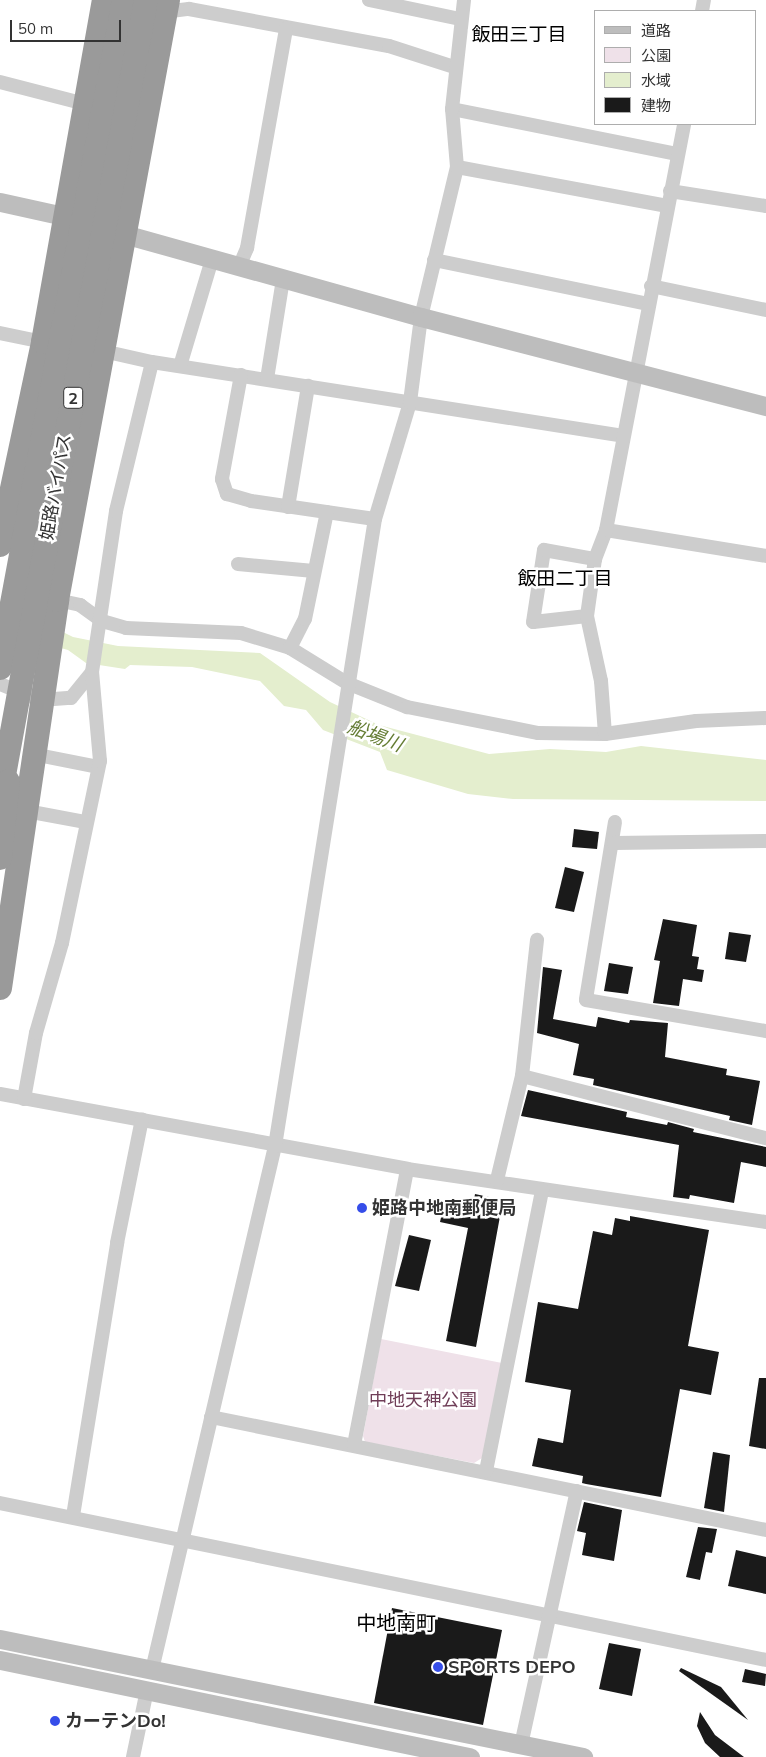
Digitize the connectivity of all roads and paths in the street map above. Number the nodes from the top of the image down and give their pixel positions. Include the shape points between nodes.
1 (104, 0) edge
2 (124, 0) edge
3 (369, 0) edge
4 (464, 0) edge
5 (170, 3) edge
6 (460, 19) junction
7 (286, 28) junction
8 (454, 67) junction
9 (0, 82) edge
10 (85, 104) junction
11 (452, 109) junction
12 (684, 125) edge
13 (678, 154) junction
14 (457, 167) junction
15 (670, 191) junction
16 (0, 202) edge
17 (667, 206) junction
18 (766, 206) edge
19 (65, 215) junction
20 (124, 235) junction
21 (212, 259) junction
22 (434, 260) junction
23 (239, 267) junction
24 (283, 279) junction
25 (651, 286) junction
26 (648, 304) junction
27 (766, 310) edge
28 (421, 317) junction
29 (0, 332) edge
30 (43, 342) junction
31 (103, 351) junction
32 (152, 362) junction
33 (180, 366) junction
34 (636, 371) junction
35 (241, 375) junction
36 (267, 379) junction
37 (308, 386) junction
38 (410, 402) junction
39 (766, 406) edge
40 (623, 436) junction
41 (288, 507) junction
42 (327, 512) junction
43 (375, 519) junction
44 (606, 530) junction
45 (0, 545) edge
46 (766, 556) edge
47 (596, 560) junction
48 (238, 564) dead end
49 (314, 571) junction
50 (57, 600) junction
51 (587, 616) junction
52 (102, 621) junction
53 (290, 648) junction
54 (0, 668) edge
55 (92, 672) junction
56 (347, 683) junction
57 (0, 684) edge
58 (40, 700) junction
59 (16, 705) junction
60 (766, 718) edge
61 (605, 734) junction
62 (33, 754) junction
63 (98, 768) junction
64 (0, 797) edge
65 (0, 806) edge
66 (25, 811) junction
67 (86, 822) junction
68 (615, 822) dead end
69 (766, 841) edge
70 (614, 844) junction
71 (0, 858) edge
72 (538, 940) dead end
73 (0, 988) edge
74 (766, 1030) edge
75 (522, 1076) junction
76 (0, 1094) edge
77 (24, 1099) junction
78 (142, 1119) junction
79 (766, 1138) edge
80 (275, 1146) junction
81 (407, 1169) junction
82 (497, 1180) junction
83 (542, 1190) junction
84 (766, 1221) edge
85 (211, 1417) junction
86 (354, 1444) junction
87 (486, 1471) junction
88 (577, 1491) junction
89 (0, 1503) edge
90 (73, 1516) junction
91 (766, 1530) edge
92 (184, 1540) junction
93 (550, 1616) junction
94 (0, 1639) edge
95 (0, 1660) edge
96 (766, 1660) edge
97 (152, 1670) junction
98 (147, 1690) junction
99 (522, 1745) junction
100 (133, 1757) edge
101 (470, 1757) edge
102 (583, 1757) edge

1 - 10 highway
2 - 54 highway, 姫路バイパス / 2, bridge
3 - 6 street
4 - 6 street
5 - 7 street
5 - 20 highway
5 - 59 highway, 姫路バイパス / 2, bridge
6 - 8 street
7 - 8 street via 389,46
7 - 23 street via 247,248
8 - 11 street
9 - 10 street
10 - 19 highway
11 - 13 street
11 - 14 street
12 - 13 street
13 - 15 street
14 - 17 street
14 - 22 street
15 - 17 street
15 - 18 street
16 - 19 street
17 - 25 street
19 - 20 street
19 - 30 highway
20 - 21 street
20 - 31 highway
21 - 23 street
21 - 33 street
22 - 26 street
22 - 28 street
23 - 24 street
24 - 28 street
24 - 36 street
25 - 26 street
25 - 27 street
26 - 34 street
28 - 34 street
28 - 38 street
29 - 30 street
30 - 45 highway
31 - 32 street
31 - 50 highway
32 - 33 street
32 - 52 street via 116,510
33 - 35 street
34 - 39 street
34 - 40 street
35 - 36 street
35 - 41 street via 222,479 228,494
36 - 37 street
37 - 38 street
37 - 41 street
38 - 40 street
38 - 43 street
40 - 44 street
41 - 42 street
42 - 43 street
42 - 49 street
43 - 56 street
44 - 46 street
44 - 47 street
47 - 51 street
47 - 51 street via 544,550 532,622
48 - 49 street
49 - 53 street via 305,619
50 - 52 street via 80,605
50 - 58 highway
51 - 61 street via 601,681
52 - 53 street via 126,628 242,633
52 - 55 street
53 - 56 street
55 - 58 street via 71,698
55 - 63 street
56 - 61 street via 407,707 538,733
56 - 80 street
57 - 58 street
58 - 62 highway
59 - 64 highway, 姫路バイパス / 2, bridge
59 - 71 highway, bridge
60 - 61 street via 696,721
62 - 63 street
62 - 66 highway
63 - 67 street
65 - 66 street
66 - 67 street
66 - 73 highway
67 - 77 street via 62,944 36,1033
68 - 70 street
69 - 70 street
70 - 74 street via 586,1000
72 - 75 street
75 - 79 street
75 - 82 street
76 - 77 street
77 - 78 street
78 - 80 street
78 - 90 street via 117,1243
80 - 81 street
80 - 85 street
81 - 82 street
81 - 86 street
82 - 83 street
83 - 84 street
83 - 87 street
85 - 86 street
85 - 92 street
86 - 87 street
87 - 88 street
88 - 91 street
88 - 93 street
89 - 90 street
90 - 92 street
92 - 93 street
92 - 97 street
93 - 96 street
93 - 99 street
94 - 97 street
95 - 98 street
97 - 99 street
98 - 100 street
98 - 101 street
99 - 102 street

